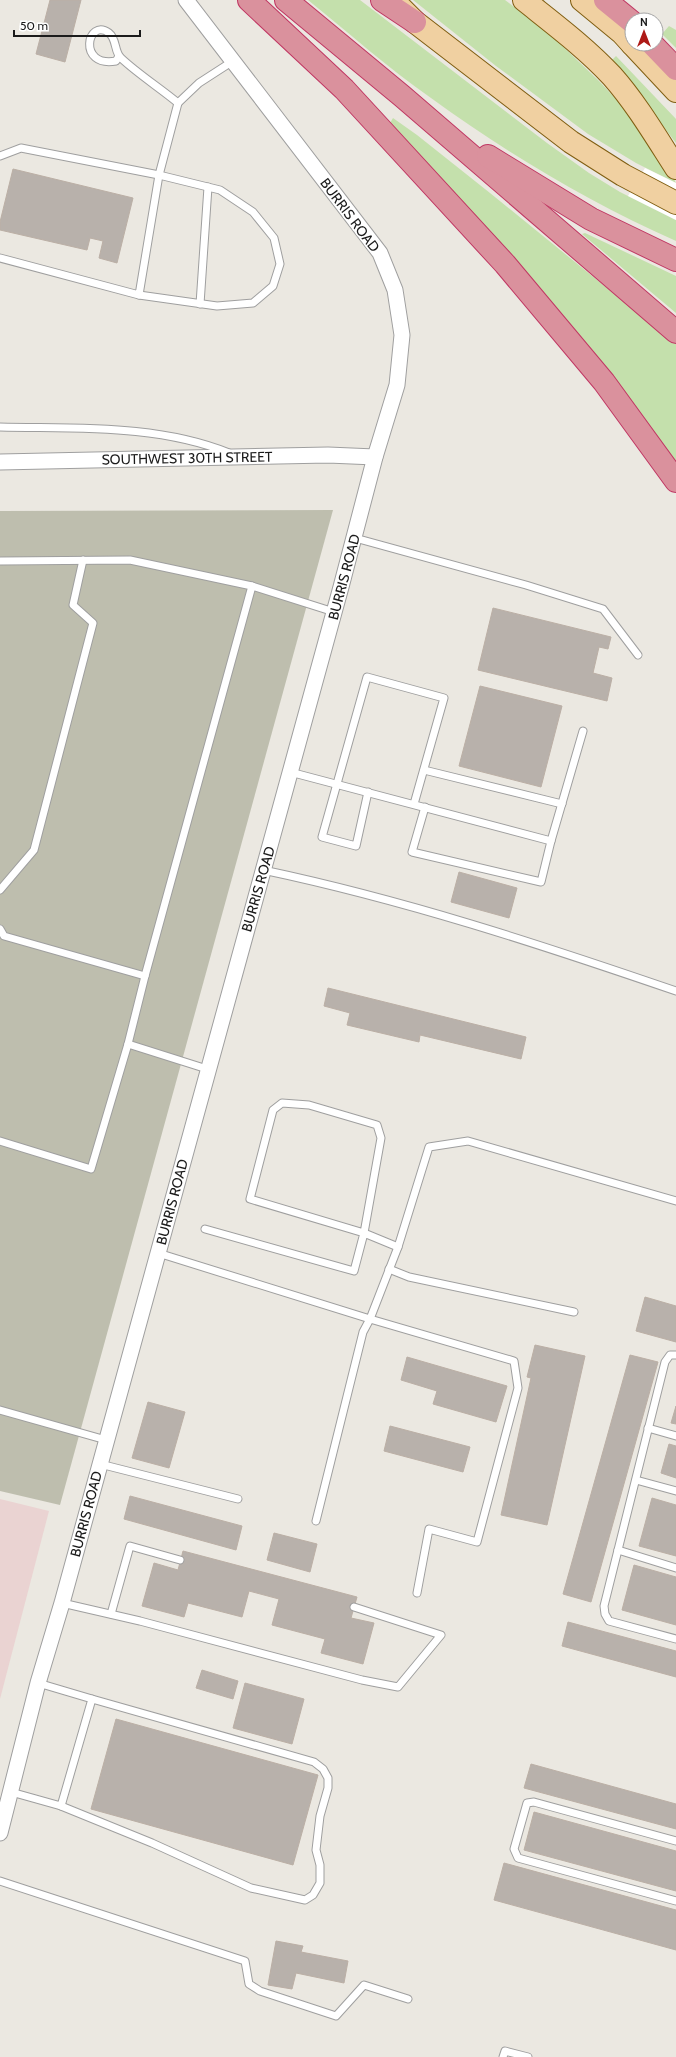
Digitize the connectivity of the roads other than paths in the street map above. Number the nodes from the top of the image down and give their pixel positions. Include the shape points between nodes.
1 (186, 0) edge
2 (249, 0) edge
3 (286, 0) edge
4 (382, 0) edge
5 (392, 0) edge
6 (524, 0) edge
7 (582, 0) edge
8 (605, 0) edge
9 (624, 15) edge
10 (415, 22) junction
11 (624, 37) edge
12 (639, 52) edge
13 (659, 52) edge
14 (119, 56) junction
15 (233, 61) junction
16 (676, 70) edge
17 (676, 91) edge
18 (402, 96) junction
19 (178, 103) junction
20 (0, 156) edge
21 (676, 168) edge
22 (159, 175) junction
23 (208, 187) junction
24 (676, 203) edge
25 (668, 256) edge
26 (0, 258) edge
27 (139, 295) junction
28 (200, 304) junction
29 (676, 332) edge
30 (0, 427) edge
31 (239, 457) junction
32 (375, 457) junction
33 (0, 462) edge
34 (676, 481) edge
35 (355, 538) junction
36 (83, 560) junction
37 (0, 561) edge
38 (252, 586) junction
39 (334, 612) junction
40 (638, 655) dead end
41 (582, 731) dead end
42 (424, 770) junction
43 (290, 772) junction
44 (336, 784) junction
45 (368, 792) junction
46 (414, 804) junction
47 (562, 804) junction
48 (425, 807) junction
49 (551, 841) junction
50 (263, 870) junction
51 (0, 890) edge
52 (1, 935) edge
53 (145, 976) junction
54 (676, 991) edge
55 (128, 1044) junction
56 (207, 1070) junction
57 (0, 1141) edge
58 (676, 1201) edge
59 (205, 1229) dead end
60 (364, 1233) junction
61 (398, 1247) junction
62 (158, 1252) junction
63 (389, 1269) junction
64 (574, 1312) dead end
65 (370, 1319) junction
66 (676, 1355) edge
67 (0, 1410) edge
68 (648, 1428) junction
69 (676, 1436) edge
70 (106, 1440) junction
71 (99, 1464) junction
72 (636, 1480) junction
73 (676, 1491) edge
74 (238, 1499) dead end
75 (316, 1521) dead end
76 (618, 1550) junction
77 (180, 1560) dead end
78 (676, 1568) edge
79 (417, 1593) dead end
80 (62, 1603) junction
81 (354, 1607) dead end
82 (111, 1614) junction
83 (676, 1639) edge
84 (38, 1683) junction
85 (92, 1699) junction
86 (11, 1792) junction
87 (61, 1806) junction
88 (0, 1833) edge
89 (676, 1841) edge
90 (0, 1881) edge
91 (676, 1901) edge
92 (408, 1999) dead end
93 (503, 2057) edge
94 (528, 2057) edge

1 - 15 street, BURRIS ROAD
2 - 34 highway via 344,89 505,264 604,382
3 - 18 highway
4 - 10 highway
5 - 10 main road
6 - 21 main road via 563,31 612,76
7 - 11 main road
8 - 9 highway
10 - 24 main road via 571,142 622,175
12 - 17 main road
13 - 16 highway
14 - 14 lane via 111,35 106,31 97,31 91,35 89,50 96,58 107,63 116,61
14 - 19 lane
15 - 19 lane via 199,82
15 - 32 street, BURRIS ROAD via 380,253 395,290 402,335 397,385
18 - 25 highway via 504,167 591,219
18 - 29 highway
19 - 22 lane
20 - 22 lane via 21,148
22 - 23 lane
22 - 27 lane
23 - 28 lane
23 - 28 lane via 220,190 253,212 274,238 280,264 273,286 253,303 217,306
26 - 27 lane
27 - 28 lane
30 - 31 lane via 130,431 206,444
31 - 32 street, SOUTHWEST 30TH STREET
31 - 33 street, SOUTHWEST 30TH STREET
32 - 35 street, BURRIS ROAD
35 - 39 street, BURRIS ROAD
35 - 40 lane via 603,609
36 - 37 lane
36 - 38 lane via 130,560
36 - 51 lane via 73,605 93,622 34,850
38 - 39 lane
38 - 53 lane
39 - 43 street, BURRIS ROAD
41 - 47 lane
42 - 44 lane via 444,698 367,677
42 - 46 lane
42 - 47 lane
43 - 44 lane
43 - 50 street, BURRIS ROAD
44 - 45 lane
44 - 45 lane via 322,837 356,846
45 - 46 lane
46 - 48 lane
47 - 49 lane
48 - 49 lane
48 - 49 lane via 412,852 540,882
50 - 54 lane via 335,885 504,933
50 - 56 street, BURRIS ROAD
52 - 53 lane
53 - 55 lane
55 - 56 lane
55 - 57 lane via 91,1169
56 - 62 street, BURRIS ROAD
58 - 61 lane via 468,1141 429,1148
59 - 60 lane via 354,1271
60 - 60 lane via 382,1138 377,1126 308,1105 282,1103 272,1110 250,1199
60 - 61 lane
61 - 63 lane
62 - 65 lane
62 - 70 street, BURRIS ROAD
63 - 64 lane via 409,1277
63 - 65 lane
65 - 75 lane via 363,1332
65 - 79 lane via 514,1361 518,1388 477,1542 429,1529
66 - 68 lane via 670,1355 665,1362
67 - 70 lane
68 - 69 lane
68 - 72 lane
70 - 71 street, BURRIS ROAD
71 - 74 lane
71 - 80 street, BURRIS ROAD
72 - 73 lane
72 - 76 lane
76 - 78 lane
76 - 83 lane via 604,1606 605,1614 610,1621
77 - 82 lane via 130,1546
80 - 82 lane
80 - 84 street, BURRIS ROAD
81 - 82 lane via 441,1634 398,1687 362,1680
84 - 85 lane
84 - 86 street, BURRIS ROAD
85 - 87 lane
85 - 87 lane via 314,1762 323,1769 328,1778 328,1788 320,1816 316,1850 320,1865 320,1882 312,1895 305,1900 251,1888 152,1843
86 - 87 lane
86 - 88 street, BURRIS ROAD
89 - 91 lane via 534,1802 527,1803 514,1849 518,1858
90 - 92 lane via 245,1961 249,1984 260,1991 336,2016 364,1985
93 - 94 lane via 505,2051

